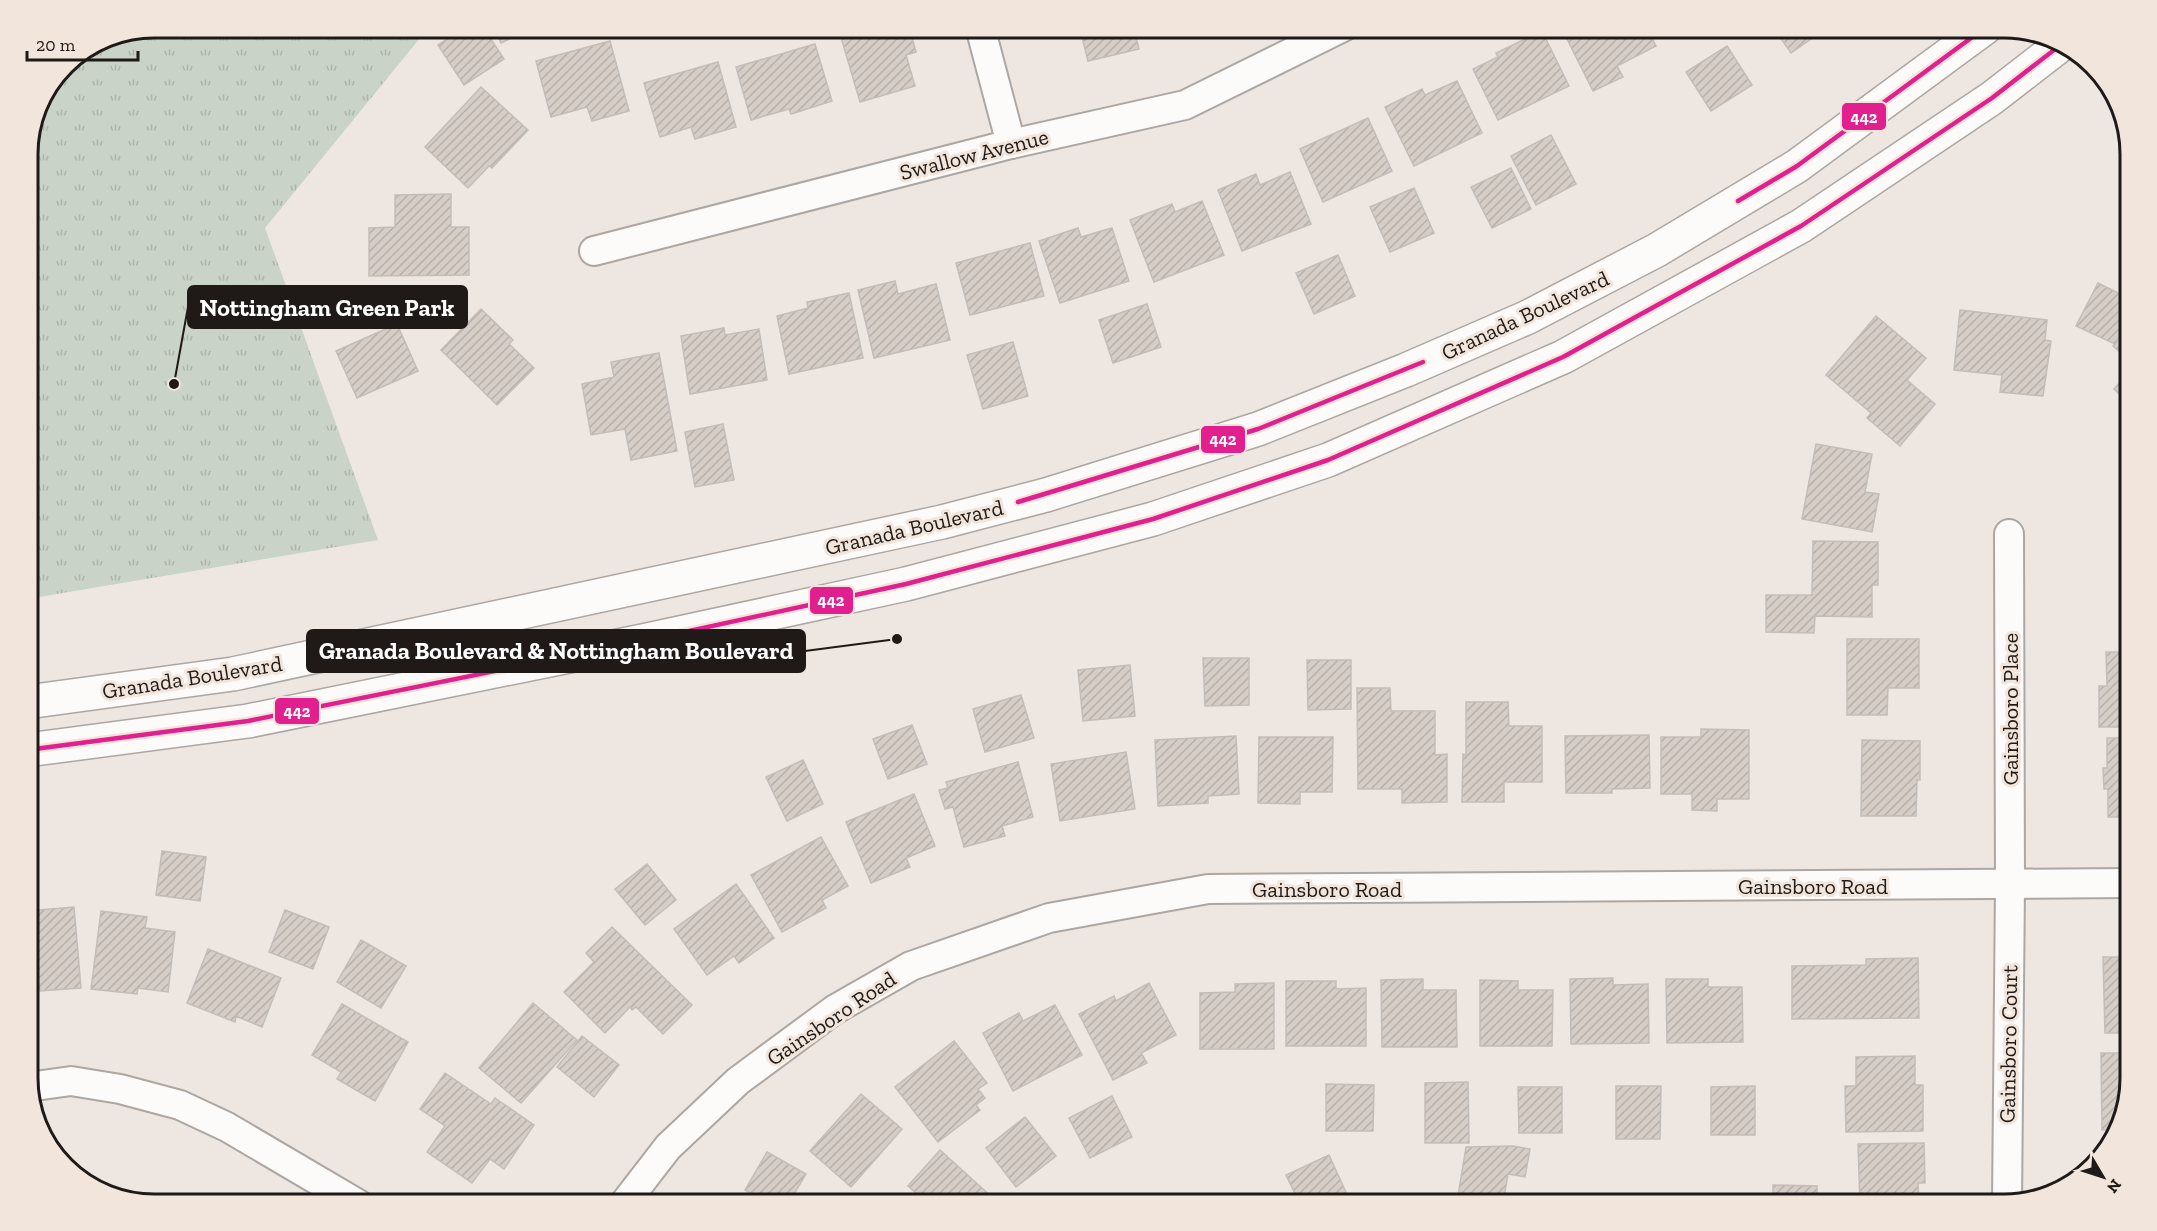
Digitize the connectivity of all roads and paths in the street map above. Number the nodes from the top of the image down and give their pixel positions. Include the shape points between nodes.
1 (983, 38) edge
2 (1322, 38) edge
3 (1971, 38) edge
4 (2055, 49) edge
5 (1011, 144) junction
6 (594, 251) dead end
7 (2010, 534) dead end
8 (38, 701) edge
9 (38, 749) edge
10 (2010, 884) junction
11 (2120, 884) edge
12 (38, 1086) edge
13 (339, 1193) edge
14 (632, 1193) edge
15 (2007, 1193) edge

1 - 5 street
2 - 5 street, Swallow Avenue via 1185,105
3 - 8 main road, Granada Boulevard via 1797,166 1658,250 1526,318 1258,429 1046,495 931,525 233,674
4 - 9 main road via 1992,98 1801,226 1563,357 1328,460 1153,519 895,586 248,721
5 - 6 street, Swallow Avenue
7 - 10 street, Gainsboro Place
10 - 11 street, Gainsboro Road
10 - 14 street, Gainsboro Road via 1208,889 1049,918 910,966 834,1010 738,1081 668,1147
10 - 15 street, Gainsboro Court
12 - 13 street via 71,1081 180,1105 227,1127

